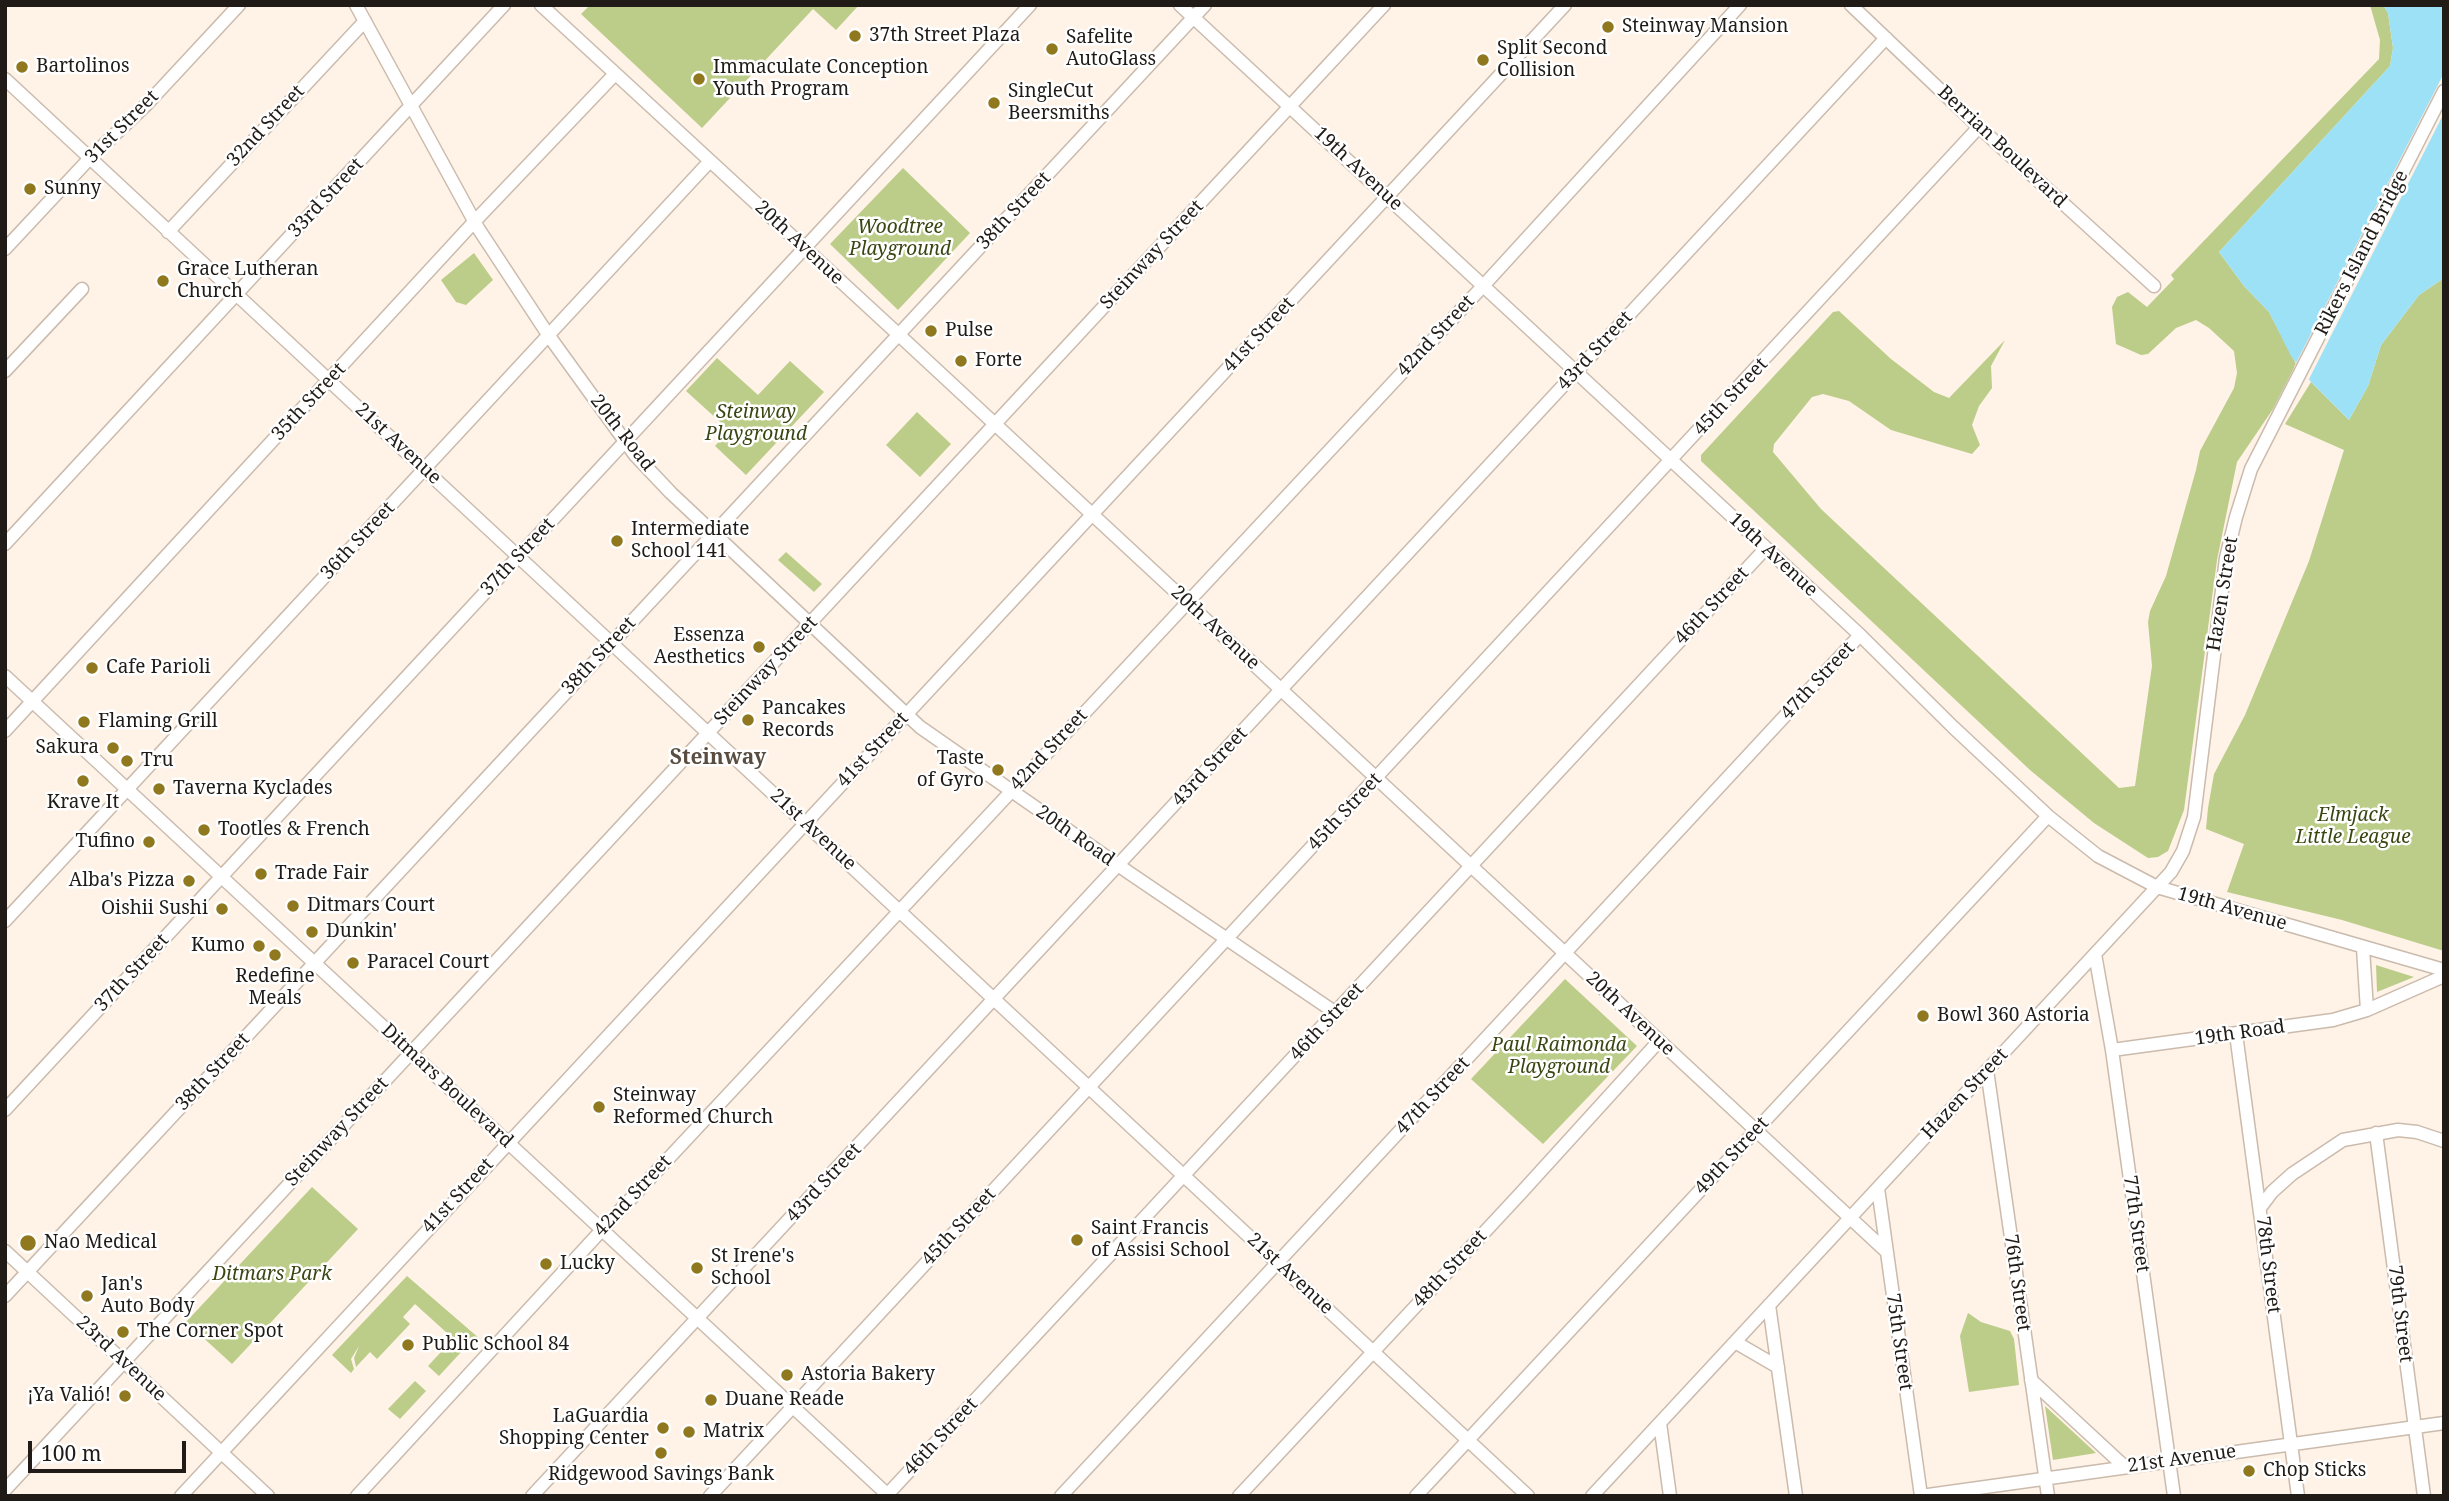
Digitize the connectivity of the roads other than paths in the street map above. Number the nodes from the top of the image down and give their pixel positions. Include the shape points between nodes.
1 (239, 5) edge
2 (356, 5) edge
3 (504, 5) edge
4 (541, 5) edge
5 (1030, 5) edge
6 (1180, 5) edge
7 (1205, 5) edge
8 (1384, 5) edge
9 (1565, 5) edge
10 (1740, 5) edge
11 (1851, 5) edge
12 (1193, 18) junction
13 (365, 21) junction
14 (1886, 38) junction
15 (615, 74) junction
16 (5, 79) edge
17 (2444, 91) edge
18 (411, 106) junction
19 (1291, 106) junction
20 (1979, 127) junction
21 (90, 158) junction
22 (710, 161) junction
23 (1388, 197) junction
24 (474, 222) junction
25 (168, 232) junction
26 (805, 248) junction
27 (5, 249) edge
28 (1484, 285) junction
29 (2154, 286) dead end
30 (82, 289) dead end
31 (236, 295) junction
32 (899, 335) junction
33 (549, 336) junction
34 (5, 371) edge
35 (1577, 371) junction
36 (329, 380) junction
37 (995, 424) junction
38 (625, 441) junction
39 (1672, 461) junction
40 (2251, 469) joint
41 (425, 470) junction
42 (1092, 514) junction
43 (715, 533) junction
44 (5, 544) edge
45 (1766, 548) junction
46 (518, 556) junction
47 (1186, 601) junction
48 (811, 622) junction
49 (1860, 635) junction
50 (611, 643) junction
51 (5, 676) edge
52 (1281, 690) junction
53 (33, 701) junction
54 (906, 714) junction
55 (5, 731) edge
56 (708, 733) junction
57 (1376, 778) junction
58 (128, 790) junction
59 (1011, 791) junction
60 (2048, 816) junction
61 (804, 822) junction
62 (1119, 866) junction
63 (1471, 866) junction
64 (222, 876) junction
65 (2157, 887) junction
66 (900, 911) junction
67 (5, 920) edge
68 (1227, 939) junction
69 (2363, 948) junction
70 (1565, 954) junction
71 (2095, 954) junction
72 (314, 963) junction
73 (2444, 970) edge
74 (2444, 976) edge
75 (994, 999) junction
76 (2367, 1010) junction
77 (1336, 1013) junction
78 (2236, 1034) junction
79 (1659, 1041) junction
80 (2112, 1050) junction
81 (411, 1052) junction
82 (1987, 1070) junction
83 (1089, 1087) junction
84 (5, 1110) edge
85 (1756, 1130) junction
86 (2376, 1133) junction
87 (2444, 1141) edge
88 (508, 1142) junction
89 (1184, 1176) junction
90 (1878, 1188) junction
91 (2260, 1208) junction
92 (1850, 1218) junction
93 (602, 1229) junction
94 (5, 1251) edge
95 (1887, 1252) junction
96 (1278, 1263) junction
97 (27, 1272) junction
98 (5, 1296) edge
99 (1769, 1305) junction
100 (698, 1318) junction
101 (1735, 1342) junction
102 (1374, 1351) junction
103 (124, 1362) junction
104 (1778, 1367) junction
105 (2031, 1380) junction
106 (793, 1406) junction
107 (1660, 1423) junction
108 (2444, 1423) edge
109 (2414, 1427) junction
110 (1468, 1440) junction
111 (2292, 1445) junction
112 (221, 1452) junction
113 (2169, 1461) junction
114 (2125, 1467) junction
115 (2045, 1478) junction
116 (5, 1490) edge
117 (887, 1495) edge
118 (181, 1496) edge
119 (268, 1496) edge
120 (357, 1496) edge
121 (532, 1496) edge
122 (710, 1496) edge
123 (1061, 1496) edge
124 (1239, 1496) edge
125 (1416, 1496) edge
126 (1528, 1496) edge
127 (1592, 1496) edge
128 (1670, 1496) edge
129 (1796, 1496) edge
130 (1921, 1496) edge
131 (2048, 1496) edge
132 (2174, 1496) edge
133 (2298, 1496) edge
134 (2424, 1496) edge

1 - 21 street, 31st Street
2 - 13 street, 20th Road
3 - 18 street, 33rd Street
4 - 15 street, 20th Avenue
5 - 26 street, 37th Street
6 - 12 street, 19th Avenue
7 - 12 street, 38th Street
8 - 19 street, Steinway Street
9 - 23 street, 41st Street
10 - 28 street, 42nd Street
11 - 14 street, Berrian Boulevard
12 - 19 street, 19th Avenue
12 - 32 street, 38th Street
13 - 18 street, 20th Road
13 - 25 street, 32nd Street
14 - 20 street, Berrian Boulevard
14 - 35 street, 43rd Street
15 - 22 street, 20th Avenue
15 - 24 street, 35th Street
16 - 21 street, 21st Avenue
17 - 40 street, Rikers Island Bridge
18 - 24 street, 20th Road
18 - 31 street, 33rd Street
19 - 23 street, 19th Avenue
19 - 37 street, Steinway Street
20 - 29 street, Berrian Boulevard
20 - 39 street, 45th Street
21 - 25 street, 21st Avenue
21 - 27 street, 31st Street
22 - 26 street, 20th Avenue
22 - 33 street, 36th Street
23 - 28 street, 19th Avenue
23 - 42 street, 41st Street
24 - 33 street, 20th Road
24 - 36 street, 35th Street
25 - 31 street, 21st Avenue
26 - 32 street, 20th Avenue
26 - 38 street, 37th Street
28 - 35 street, 19th Avenue
28 - 47 street, 42nd Street
30 - 34 street
31 - 36 street, 21st Avenue
31 - 44 street, 33rd Street
32 - 37 street, 20th Avenue
32 - 43 street, 38th Street
33 - 38 street, 20th Road
33 - 41 street, 36th Street
35 - 39 street, 19th Avenue
35 - 52 street, 43rd Street
36 - 41 street, 21st Avenue
36 - 53 street, 35th Street
37 - 42 street, 20th Avenue
37 - 48 street, Steinway Street
38 - 43 street, 20th Road
38 - 46 street, 37th Street
39 - 45 street, 19th Avenue
39 - 57 street, 45th Street
40 - 65 street, Hazen Street via 2226,558 2194,817 2183,851
41 - 46 street, 21st Avenue
41 - 58 street, 36th Street
42 - 47 street, 20th Avenue
42 - 54 street, 41st Street
43 - 48 street, 20th Road
43 - 50 street, 38th Street
45 - 49 street, 19th Avenue
45 - 63 street, 46th Street
46 - 50 street, 21st Avenue
46 - 64 street, 37th Street
47 - 52 street, 20th Avenue
47 - 59 street, 42nd Street
48 - 54 street, 20th Road
48 - 56 street, Steinway Street
49 - 60 street, 19th Avenue
49 - 70 street, 47th Street
50 - 56 street, 21st Avenue
50 - 72 street, 38th Street
51 - 53 street, Ditmars Boulevard
52 - 57 street, 20th Avenue
52 - 62 street, 43rd Street
53 - 55 street, 35th Street
53 - 58 street, Ditmars Boulevard
54 - 59 street, 20th Road
54 - 61 street, 41st Street
56 - 61 street, 21st Avenue
56 - 81 street, Steinway Street
57 - 63 street, 20th Avenue
57 - 68 street, 45th Street
58 - 64 street, Ditmars Boulevard
58 - 67 street, 36th Street
59 - 62 street, 20th Road
59 - 66 street, 42nd Street
60 - 65 street, 19th Avenue via 2098,856
60 - 85 street, 49th Street
61 - 66 street, 21st Avenue
61 - 88 street, 41st Street
62 - 68 street, 20th Road
62 - 75 street, 43rd Street
63 - 70 street, 20th Avenue
63 - 77 street, 46th Street
64 - 72 street, Ditmars Boulevard
64 - 84 street, 37th Street
65 - 69 street, 19th Avenue
65 - 71 street, Hazen Street
66 - 75 street, 21st Avenue
66 - 93 street, 42nd Street
68 - 77 street, 20th Road
68 - 83 street, 45th Street
69 - 73 street, 19th Avenue
69 - 76 street
70 - 79 street, 20th Avenue
70 - 96 street, 47th Street
71 - 80 street, 77th Street
71 - 82 street, Hazen Street
72 - 81 street, Ditmars Boulevard
72 - 97 street, 38th Street
74 - 76 street, 19th Road
75 - 83 street, 21st Avenue
75 - 100 street, 43rd Street
76 - 78 street, 19th Road via 2333,1020
77 - 89 street, 46th Street
78 - 80 street, 19th Road
78 - 91 street, 78th Street
79 - 85 street, 20th Avenue
79 - 102 street, 48th Street
80 - 113 street, 77th Street
81 - 88 street, Ditmars Boulevard
81 - 103 street, Steinway Street
82 - 90 street, Hazen Street
82 - 105 street, 76th Street
83 - 89 street, 21st Avenue
83 - 106 street, 45th Street
85 - 92 street, 20th Avenue
85 - 110 street, 49th Street
86 - 87 street via 2417,1132
86 - 91 street via 2343,1140 2313,1158
86 - 109 street, 79th Street
88 - 93 street, Ditmars Boulevard
88 - 112 street, 41st Street
89 - 96 street, 21st Avenue
89 - 117 street, 46th Street
90 - 92 street, Hazen Street
90 - 95 street, 75th Street
91 - 111 street, 78th Street
92 - 95 street, 20th Avenue
92 - 99 street, Hazen Street
93 - 100 street, Ditmars Boulevard
93 - 120 street, 42nd Street
94 - 97 street, 23rd Avenue
95 - 130 street, 75th Street
96 - 102 street, 21st Avenue
96 - 123 street, 47th Street
97 - 98 street, 38th Street
97 - 103 street, 23rd Avenue
99 - 101 street, Hazen Street
99 - 104 street
100 - 106 street, Ditmars Boulevard
100 - 121 street, 43rd Street
101 - 104 street
101 - 107 street, Hazen Street
102 - 110 street, 21st Avenue
102 - 124 street, 48th Street
103 - 112 street, 23rd Avenue
103 - 116 street, Steinway Street
104 - 129 street
105 - 114 street
105 - 115 street, 76th Street
106 - 117 street, Ditmars Boulevard
106 - 122 street, 45th Street
107 - 127 street, Hazen Street
107 - 128 street
108 - 109 street, 21st Avenue
109 - 111 street, 21st Avenue
109 - 134 street, 79th Street
110 - 125 street, 49th Street
110 - 126 street, 21st Avenue
111 - 113 street, 21st Avenue
111 - 133 street, 78th Street
112 - 118 street, 41st Street
112 - 119 street, 23rd Avenue
113 - 114 street, 21st Avenue
113 - 132 street, 77th Street
114 - 115 street, 21st Avenue
115 - 130 street, 21st Avenue
115 - 131 street, 76th Street

